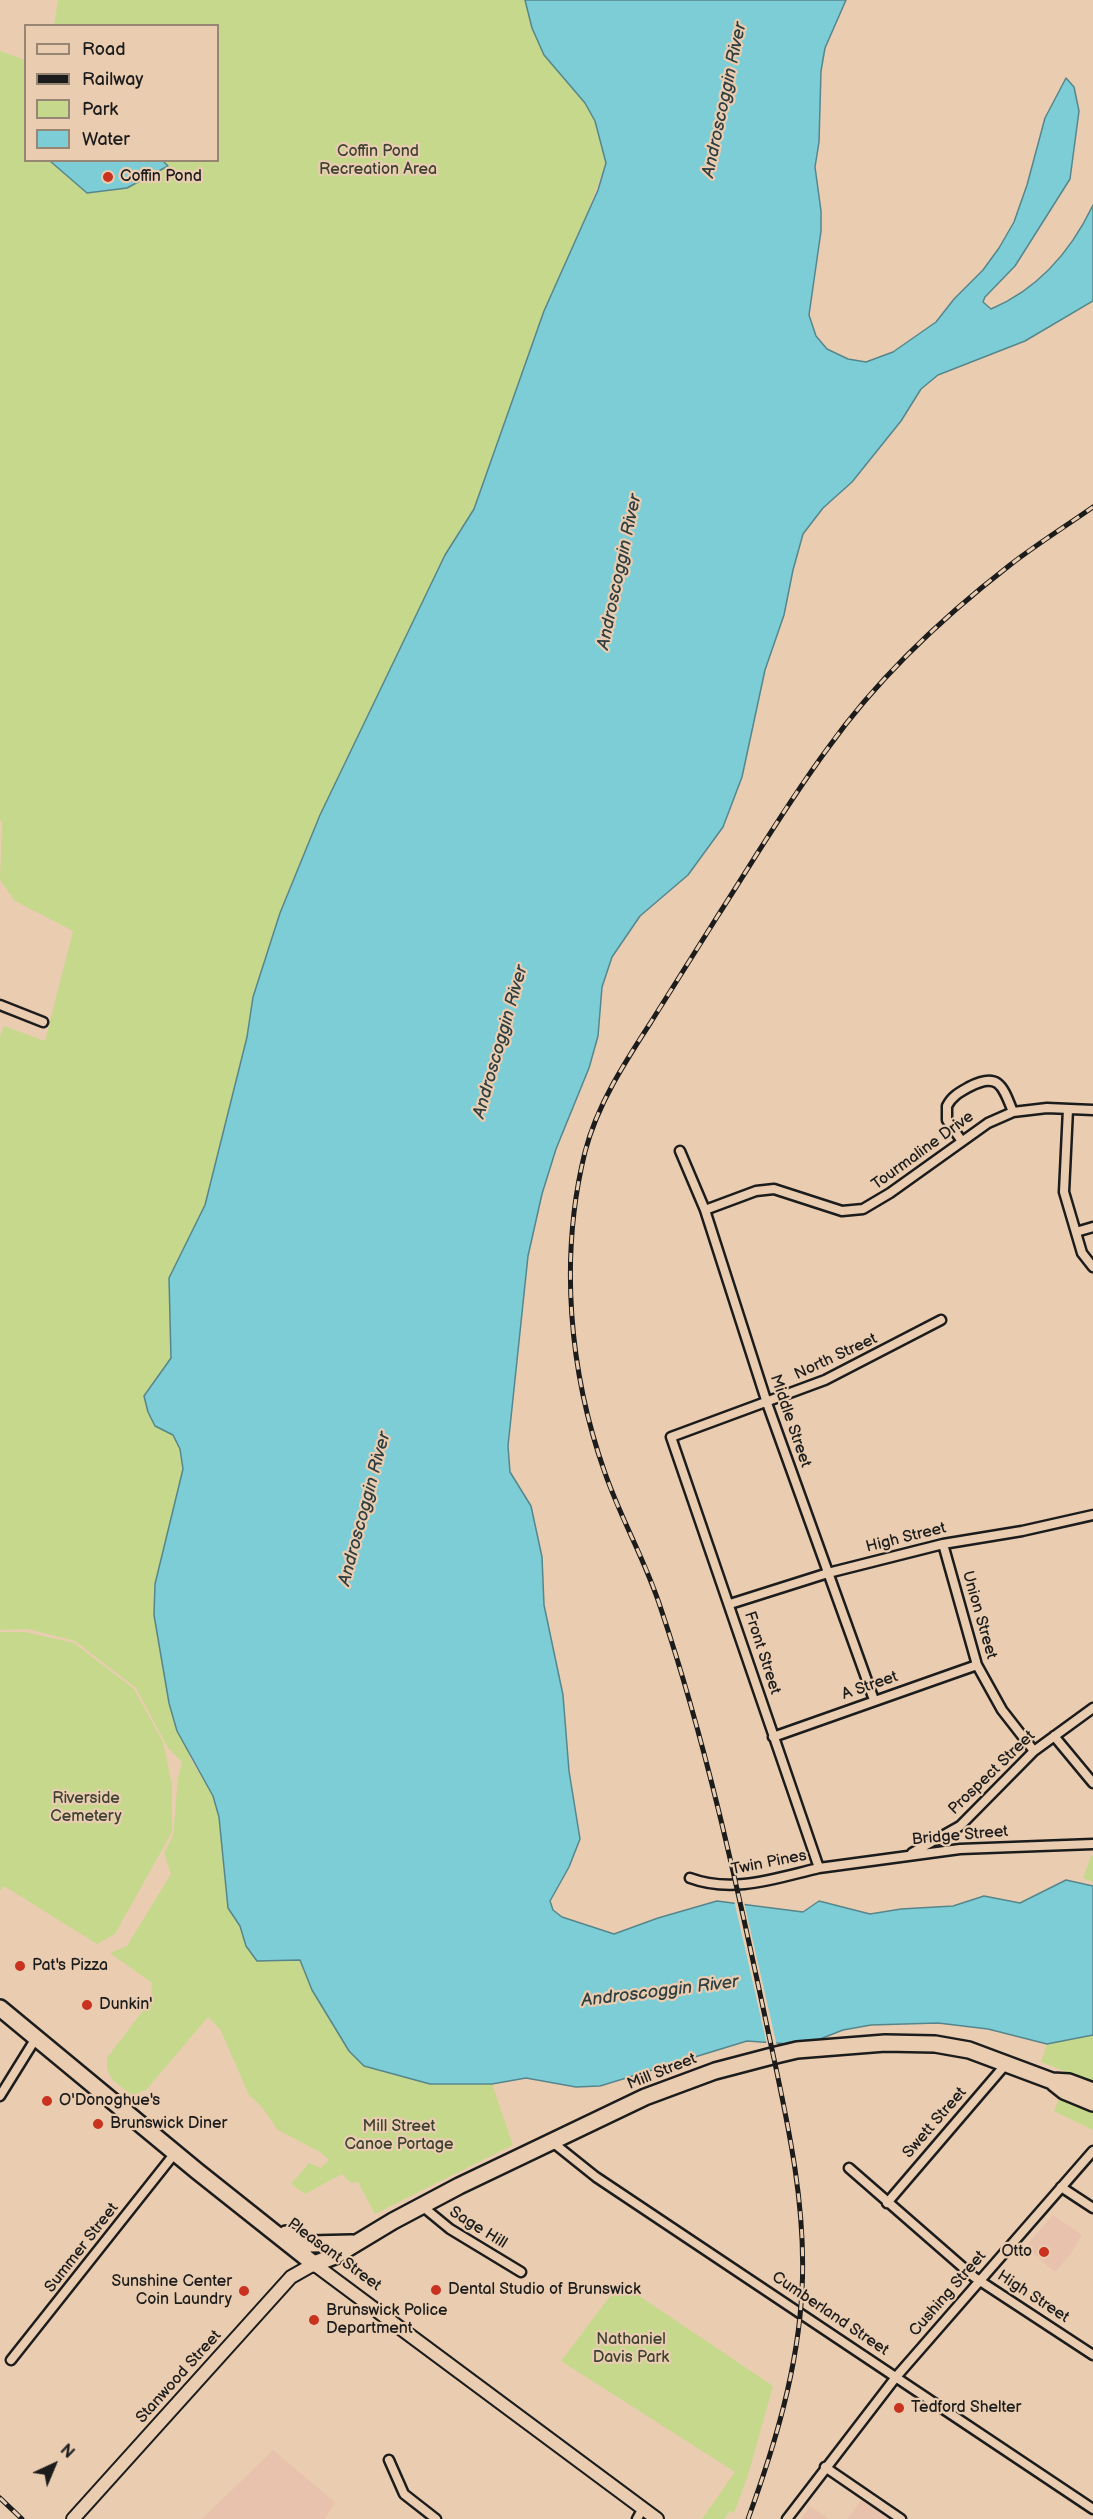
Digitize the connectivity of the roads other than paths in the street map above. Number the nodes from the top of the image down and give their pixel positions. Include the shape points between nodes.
1 (0, 1005) edge
2 (43, 1022) dead end
3 (1068, 1109) junction
4 (1093, 1110) edge
5 (1012, 1112) junction
6 (961, 1140) junction
7 (680, 1151) dead end
8 (705, 1210) junction
9 (1093, 1227) edge
10 (1076, 1232) junction
11 (1093, 1267) edge
12 (941, 1320) dead end
13 (767, 1403) junction
14 (671, 1437) joint
15 (1093, 1515) edge
16 (943, 1544) junction
17 (828, 1573) junction
18 (730, 1604) junction
19 (977, 1665) junction
20 (874, 1700) junction
21 (1093, 1708) edge
22 (1054, 1736) junction
23 (773, 1737) junction
24 (1034, 1751) junction
25 (1093, 1784) edge
26 (1093, 1844) edge
27 (908, 1856) junction
28 (819, 1868) junction
29 (690, 1878) dead end
30 (0, 2008) edge
31 (36, 2038) junction
32 (1006, 2064) junction
33 (1052, 2081) junction
34 (1093, 2091) edge
35 (0, 2096) edge
36 (1093, 2103) edge
37 (551, 2141) junction
38 (1093, 2151) edge
39 (175, 2153) junction
40 (849, 2168) dead end
41 (1061, 2187) junction
42 (887, 2203) junction
43 (422, 2206) junction
44 (1093, 2208) edge
45 (261, 2223) junction
46 (355, 2243) junction
47 (314, 2264) junction
48 (520, 2272) dead end
49 (980, 2280) junction
50 (1093, 2355) edge
51 (11, 2360) dead end
52 (896, 2377) junction
53 (389, 2460) dead end
54 (825, 2467) junction
55 (1093, 2509) edge
56 (640, 2514) edge
57 (73, 2519) edge
58 (436, 2519) edge
59 (657, 2519) edge
60 (787, 2519) edge
61 (901, 2519) edge

1 - 2 street
3 - 4 street, Tourmaline Drive
3 - 5 street, Tourmaline Drive
3 - 10 street via 1064,1192
5 - 6 street, Tourmaline Drive
5 - 6 street via 999,1083 982,1080 957,1094 946,1106 947,1120
6 - 8 street, Tourmaline Drive via 863,1209 842,1211 774,1189 756,1191
7 - 8 street, Middle Street
8 - 13 street, Middle Street
9 - 10 street
10 - 11 street via 1082,1253
12 - 13 street, North Street via 833,1376
13 - 14 street, North Street
13 - 17 street, Middle Street
14 - 18 street, Front Street
15 - 16 street, High Street
16 - 17 street, High Street
16 - 19 street, Union Street
17 - 18 street, High Street
17 - 20 street, Middle Street
18 - 23 street, Front Street
19 - 20 street, A Street
19 - 24 street, Union Street via 1002,1710
20 - 23 street, A Street
21 - 22 street, Prospect Street
22 - 24 street, Prospect Street
22 - 25 street
23 - 28 street, Front Street
24 - 27 street, Prospect Street via 968,1819
26 - 27 street, Bridge Street
27 - 28 street, Bridge Street
28 - 29 street, Twin Pines via 740,1886 707,1884
30 - 31 highway, Pleasant Street
31 - 35 street
31 - 39 highway, Pleasant Street
32 - 33 highway, Mill Street
32 - 37 highway, Mill Street via 969,2050 911,2043 797,2050 694,2077
32 - 42 street, Swett Street
33 - 34 highway, Mill Street via 1069,2082
33 - 36 highway, Mill Street via 1064,2091
37 - 43 highway, Mill Street
37 - 52 street, Cumberland Street via 596,2177
38 - 41 street, Cushing Street
39 - 45 highway, Pleasant Street
39 - 51 street, Summer Street
40 - 42 street, High Street
41 - 44 street
41 - 49 street, Cushing Street
42 - 49 street, High Street
43 - 46 highway, Mill Street
43 - 48 street, Sage Hill via 450,2229
45 - 46 highway via 310,2244
45 - 47 highway, Pleasant Street
46 - 47 highway, Mill Street
47 - 56 main road, Pleasant Street
47 - 57 main road, Stanwood Street via 291,2277
49 - 50 street, High Street
49 - 52 street, Cushing Street
52 - 54 street, Cushing Street
52 - 55 street, Cumberland Street
53 - 58 street via 404,2494
54 - 60 street, Cushing Street
54 - 61 street
56 - 59 main road, Pleasant Street

